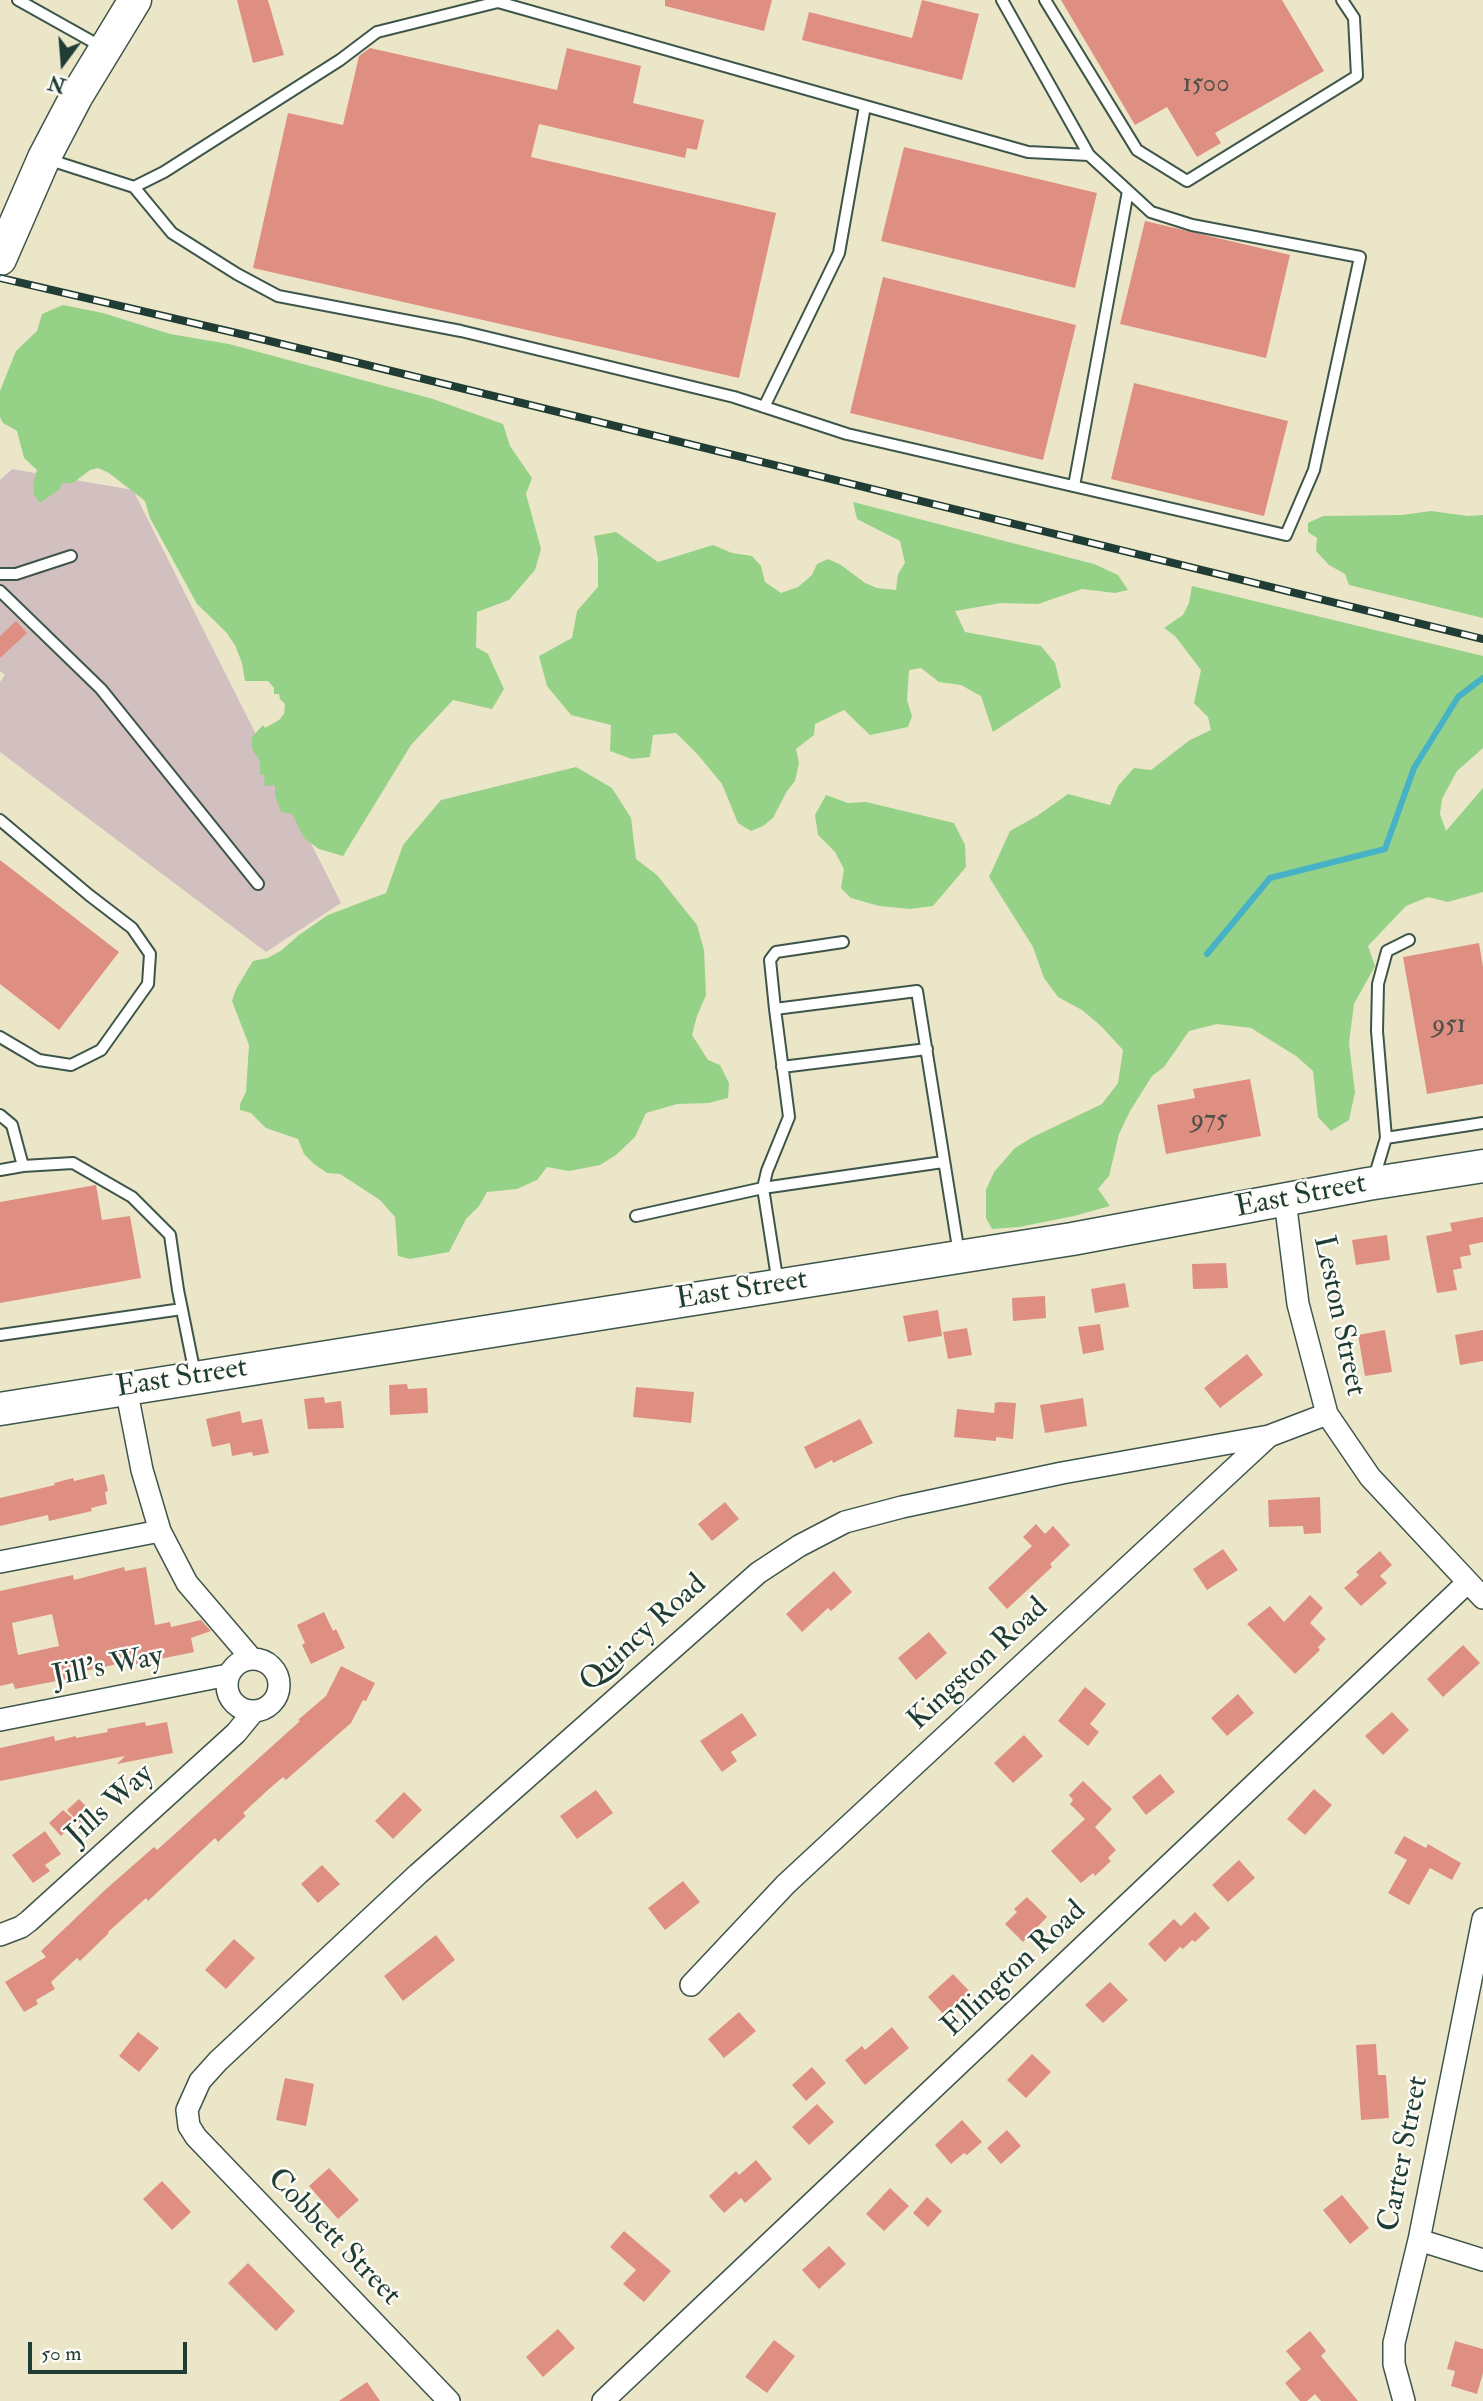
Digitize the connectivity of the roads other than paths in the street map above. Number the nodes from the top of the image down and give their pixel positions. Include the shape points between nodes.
1 (19, 0) edge
2 (135, 0) edge
3 (1001, 0) edge
4 (1045, 0) edge
5 (1342, 0) edge
6 (503, 1) edge
7 (104, 49) junction
8 (865, 106) junction
9 (1089, 155) junction
10 (44, 158) junction
11 (134, 187) junction
12 (1128, 191) junction
13 (0, 259) edge
14 (764, 407) junction
15 (1074, 486) junction
16 (71, 556) dead end
17 (0, 574) edge
18 (0, 591) edge
19 (0, 820) edge
20 (258, 884) dead end
21 (1409, 940) dead end
22 (843, 942) dead end
23 (775, 1009) junction
24 (0, 1037) edge
25 (927, 1049) junction
26 (782, 1067) junction
27 (0, 1115) edge
28 (1483, 1123) edge
29 (1386, 1138) junction
30 (943, 1162) junction
31 (23, 1166) junction
32 (1483, 1166) edge
33 (0, 1170) edge
34 (1372, 1183) junction
35 (763, 1188) junction
36 (1285, 1200) junction
37 (636, 1216) dead end
38 (959, 1256) junction
39 (779, 1285) junction
40 (182, 1309) junction
41 (0, 1335) edge
42 (196, 1377) junction
43 (126, 1388) junction
44 (0, 1409) edge
45 (1327, 1414) junction
46 (1269, 1436) junction
47 (160, 1531) junction
48 (0, 1562) edge
49 (1468, 1582) junction
50 (1483, 1598) edge
51 (252, 1659) junction
52 (228, 1675) junction
53 (254, 1711) junction
54 (0, 1720) edge
55 (1483, 1919) edge
56 (0, 1935) edge
57 (691, 1985) dead end
58 (187, 2110) joint
59 (1419, 2240) junction
60 (1483, 2260) edge
61 (449, 2401) edge
62 (603, 2401) edge
63 (1404, 2401) edge

1 - 7 lane
2 - 7 main road
3 - 9 lane
4 - 5 lane via 1137,150 1187,181 1357,76 1354,18
6 - 8 lane
6 - 11 lane via 377,32 340,60
7 - 10 main road
8 - 9 lane via 1028,152
8 - 14 lane via 839,253
9 - 12 lane
10 - 11 lane
10 - 13 main road
11 - 14 lane via 172,233 278,296 461,331
12 - 15 lane
12 - 15 lane via 1151,212 1192,225 1360,257 1314,470 1286,535
14 - 15 lane via 847,434
16 - 17 lane via 16,574
18 - 20 lane via 101,689
19 - 24 lane via 132,928 150,954 148,984 101,1050 71,1065 39,1060
21 - 29 lane via 1387,951 1378,984
22 - 23 lane via 776,952 770,960
23 - 25 lane via 917,991
23 - 26 lane
25 - 26 lane
25 - 30 lane
26 - 35 lane via 789,1117
27 - 31 lane via 12,1125
28 - 29 lane
29 - 34 lane
30 - 35 lane
30 - 38 lane
31 - 33 lane
31 - 40 lane via 73,1163 132,1197 170,1235
32 - 34 main road, East Street
34 - 36 main road, East Street
35 - 37 lane
35 - 39 lane
36 - 38 main road, East Street
36 - 45 street, Leston Street via 1298,1304
38 - 39 main road, East Street
39 - 42 main road, East Street
40 - 41 lane
40 - 42 lane
42 - 43 main road, East Street
43 - 44 main road, East Street
43 - 47 street, Jills Way
45 - 46 street, Kingston Road
45 - 49 street, Leston Street via 1370,1477
46 - 57 street, Kingston Road via 786,1884
46 - 58 street, Quincy Road via 902,1507 845,1522 799,1546 758,1573 418,1874 218,2061 200,2081
47 - 48 street
47 - 51 street, Jills Way via 187,1583
49 - 50 street, Leston Street
49 - 62 street, Ellington Road
51 - 52 street via 237,1663
51 - 53 street, Jills Way via 273,1669 279,1684 269,1705
52 - 53 street via 231,1700
52 - 54 street, Jill's Way
53 - 56 street, Jills Way via 236,1734 29,1921
55 - 59 street, Carter Street
58 - 61 street, Cobbett Street via 196,2137
59 - 60 street
59 - 63 street, Carter Street via 1394,2343 1394,2364

